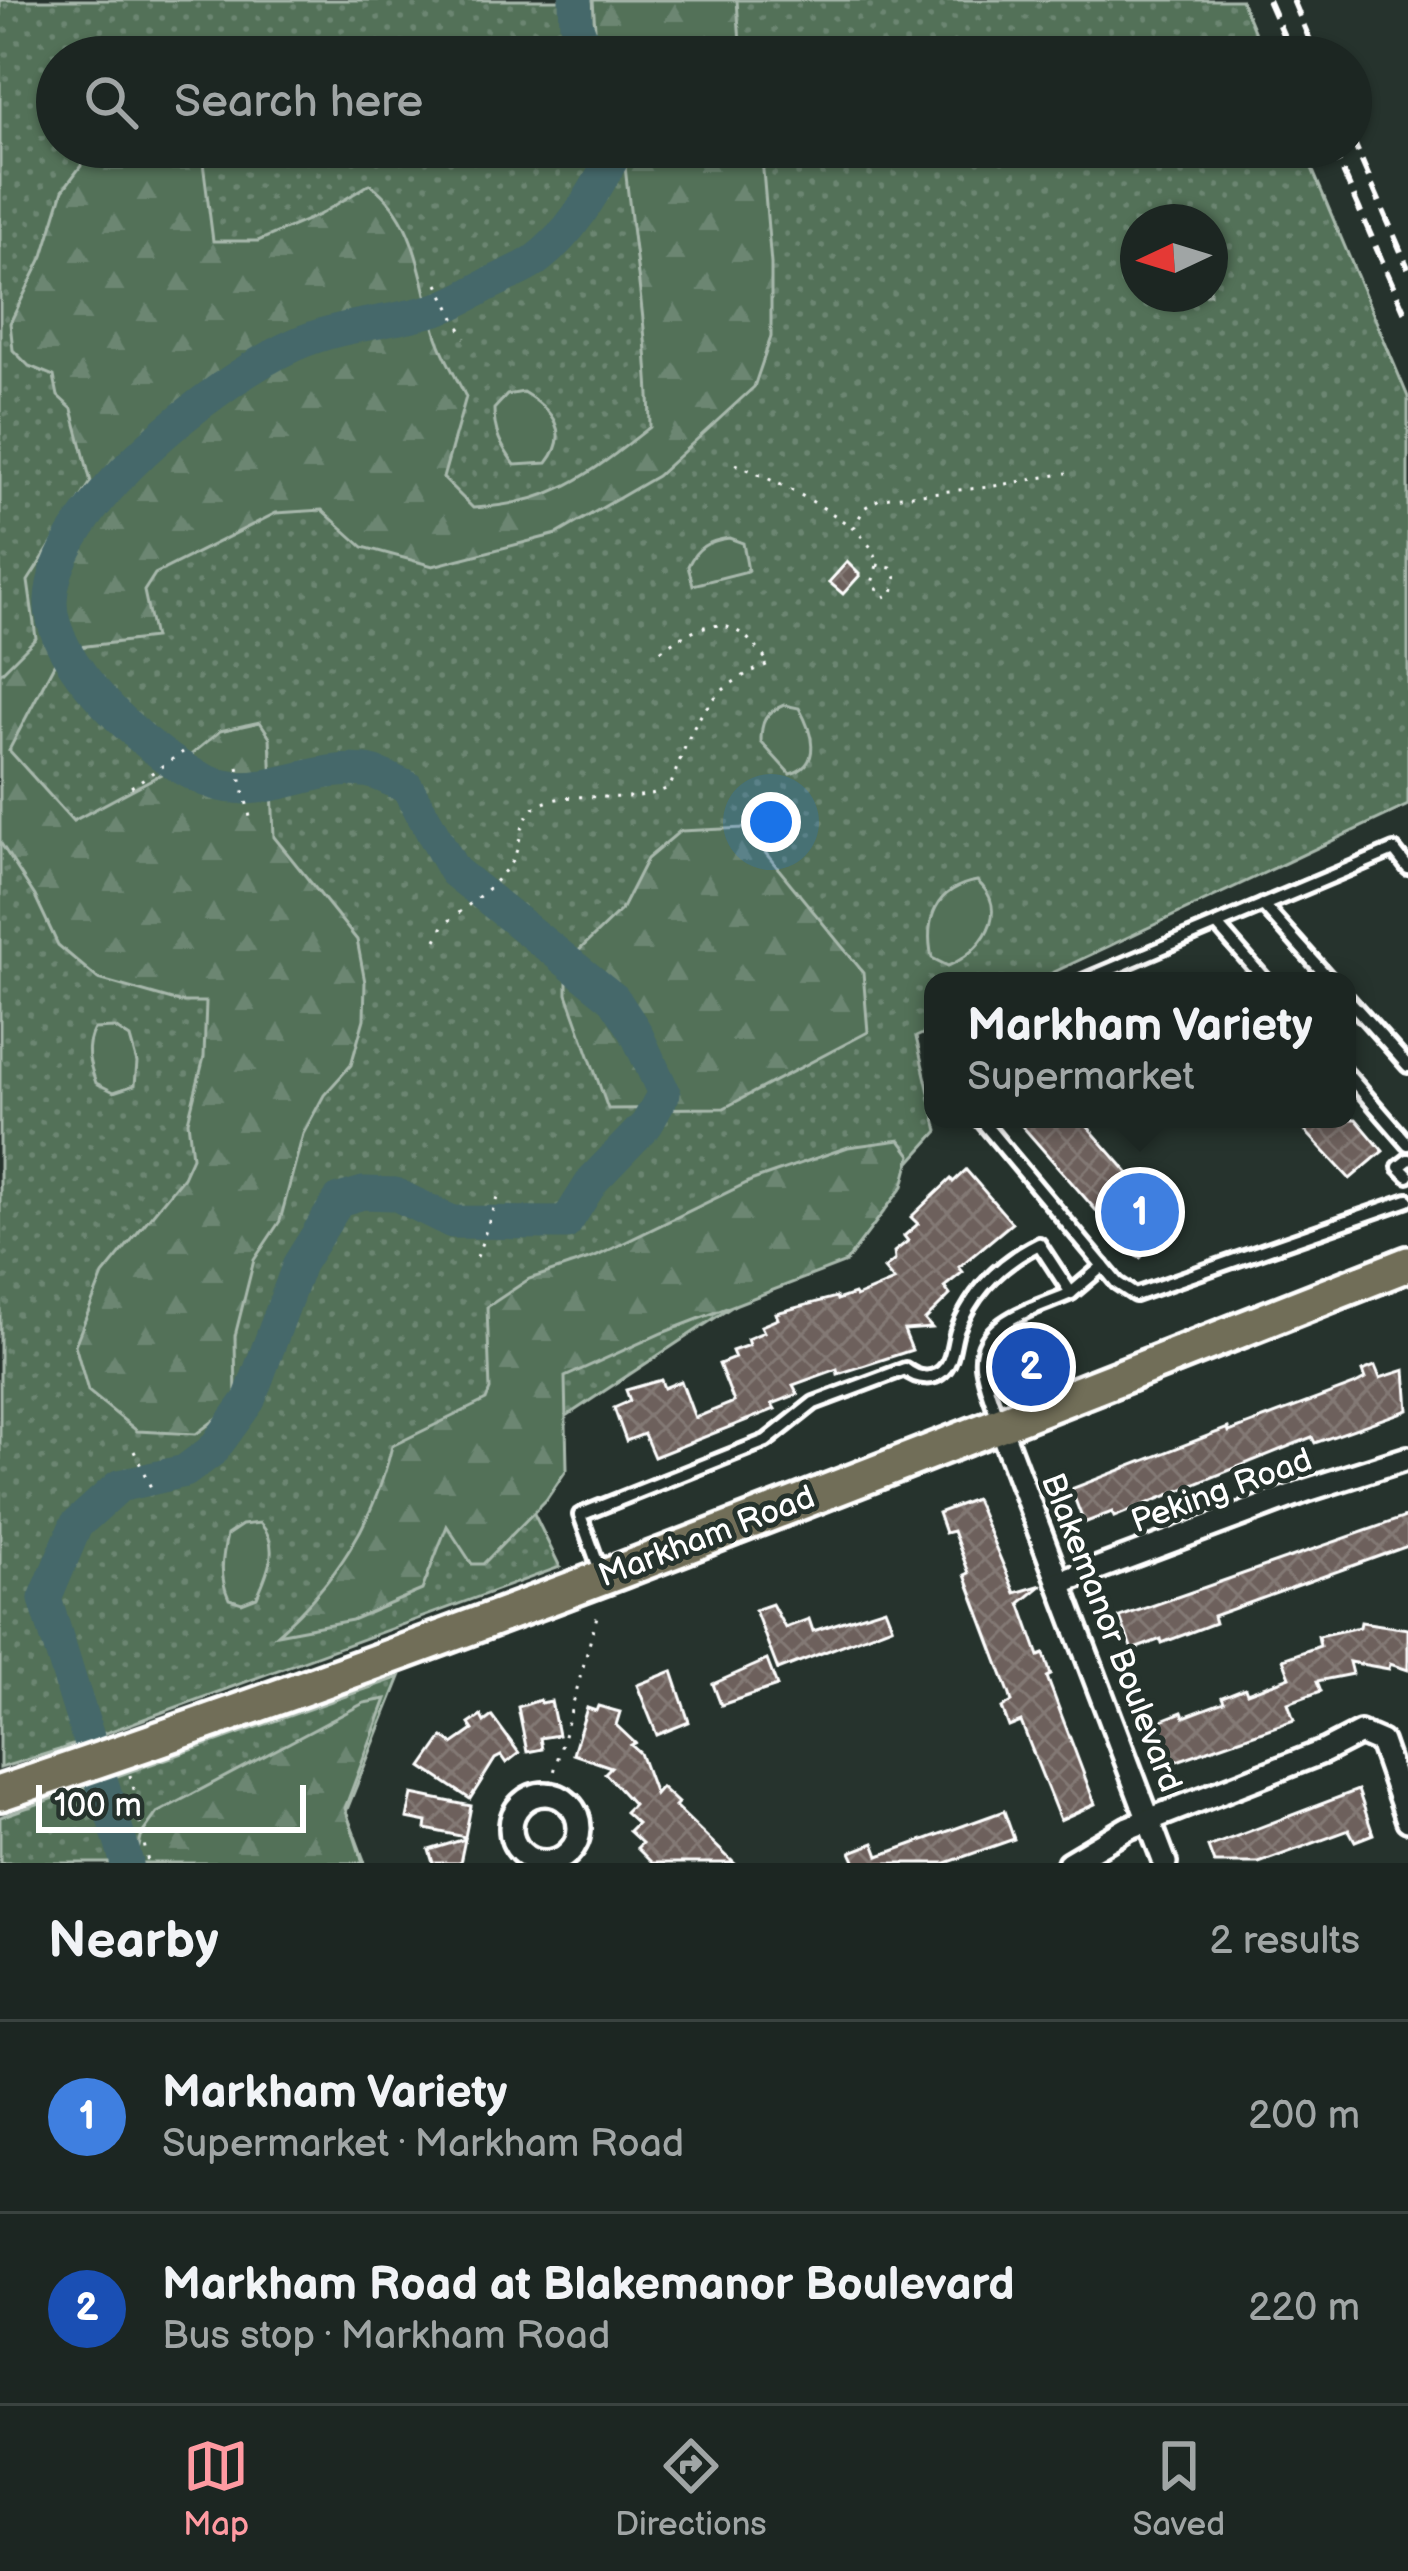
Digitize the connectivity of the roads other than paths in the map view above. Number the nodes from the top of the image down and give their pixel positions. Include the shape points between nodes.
1 (1408, 868) edge
2 (1263, 905) junction
3 (1217, 925) junction
4 (1105, 972) edge
5 (1258, 972) edge
6 (1323, 972) edge
7 (1356, 1008) edge
8 (1408, 1066) edge
9 (1356, 1084) edge
10 (988, 1128) edge
11 (1408, 1144) edge
12 (1408, 1160) edge
13 (1408, 1176) edge
14 (1408, 1200) edge
15 (1408, 1264) edge
16 (1103, 1266) junction
17 (1071, 1293) junction
18 (999, 1424) junction
19 (1408, 1458) edge
20 (1059, 1583) junction
21 (600, 1592) junction
22 (0, 1793) edge
23 (1148, 1820) junction
24 (1408, 1820) edge
25 (580, 1856) edge
26 (1069, 1863) edge
27 (1165, 1863) edge

1 - 2 lane via 1394,850
2 - 3 lane
2 - 6 lane
3 - 4 lane
3 - 5 lane
7 - 8 lane
9 - 11 lane
10 - 16 lane
12 - 13 lane via 1400,1167
14 - 16 lane via 1135,1294
15 - 18 main road, Markham Road
16 - 17 lane
17 - 18 lane via 997,1326 983,1346
17 - 21 lane via 1039,1244 979,1292 939,1374 922,1378 904,1369 823,1399 766,1441 580,1515
18 - 20 street, Blakemanor Boulevard
18 - 21 main road, Markham Road
19 - 20 street, Peking Road
20 - 23 street, Blakemanor Boulevard
21 - 22 main road, Markham Road via 124,1764
23 - 24 street via 1360,1732 1381,1742
23 - 26 street
23 - 27 street, Blakemanor Boulevard
25 - 25 street via 578,1819 567,1802 536,1795 518,1808 514,1841 530,1858

